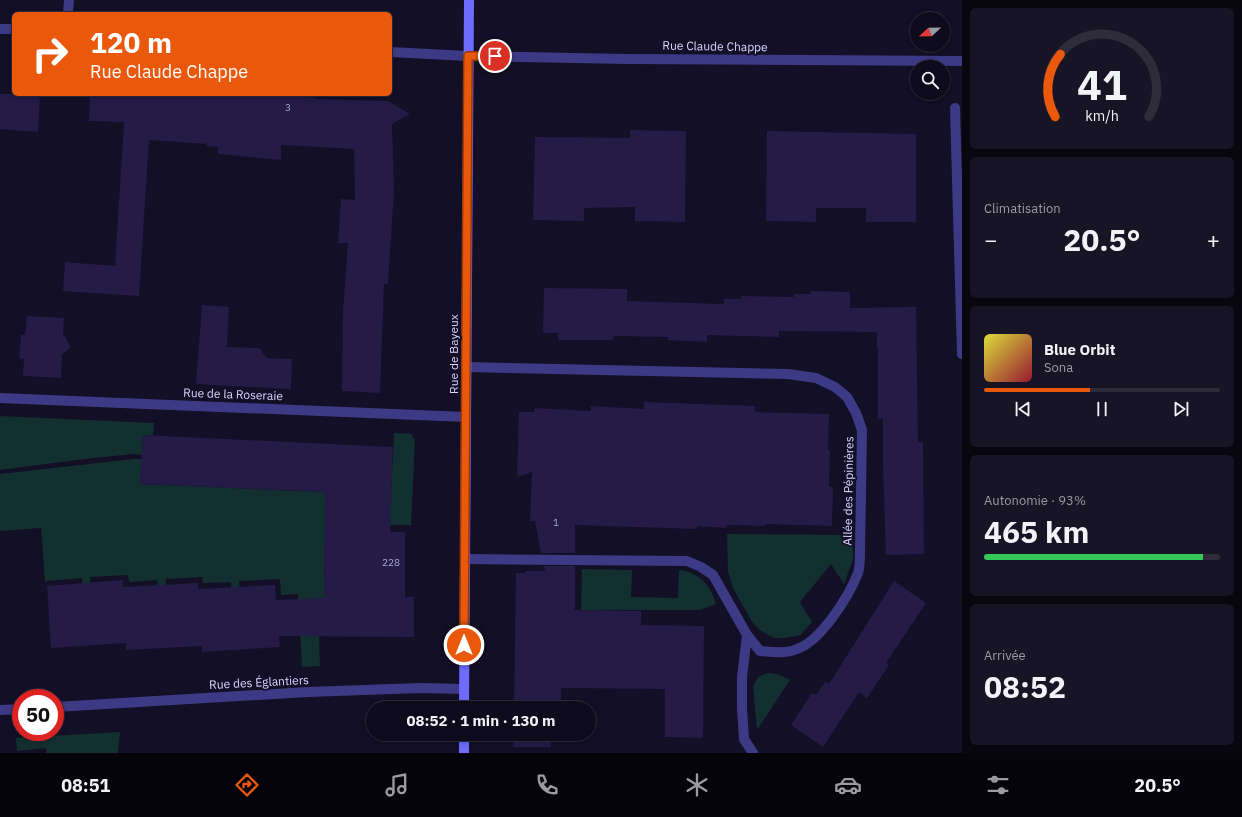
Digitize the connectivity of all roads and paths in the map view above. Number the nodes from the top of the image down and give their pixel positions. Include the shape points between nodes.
1 (68, 0) edge
2 (469, 0) edge
3 (68, 12) edge
4 (0, 29) edge
5 (12, 29) edge
6 (392, 52) edge
7 (468, 56) junction
8 (962, 61) edge
9 (954, 108) dead end
10 (962, 354) edge
11 (466, 367) junction
12 (0, 398) edge
13 (466, 417) junction
14 (465, 559) junction
15 (747, 635) junction
16 (464, 689) junction
17 (464, 701) edge
18 (64, 706) edge
19 (12, 709) edge
20 (0, 710) edge
21 (464, 741) edge
22 (464, 753) edge
23 (753, 753) edge

1 - 3 street
2 - 7 main road, Rue de Bayeux
4 - 5 street
6 - 7 street, Rue Claude Chappe
7 - 8 street, Rue Claude Chappe
7 - 11 main road, Rue de Bayeux
9 - 10 street
11 - 13 main road, Rue de Bayeux
11 - 15 street, Allée des Pépinières via 788,374 816,378 835,387 847,397 862,430 858,571 833,617 814,638 797,649 779,652 760,651
12 - 13 street, Rue de la Roseraie
13 - 14 main road, Rue de Bayeux
14 - 15 street, Allée des Pépinières via 687,561 713,575
14 - 16 main road, Rue de Bayeux
15 - 23 street via 742,677 742,709 744,739
16 - 17 main road, Rue de Bayeux
16 - 18 street, Rue des Églantiers via 316,692
19 - 20 street
21 - 22 main road

